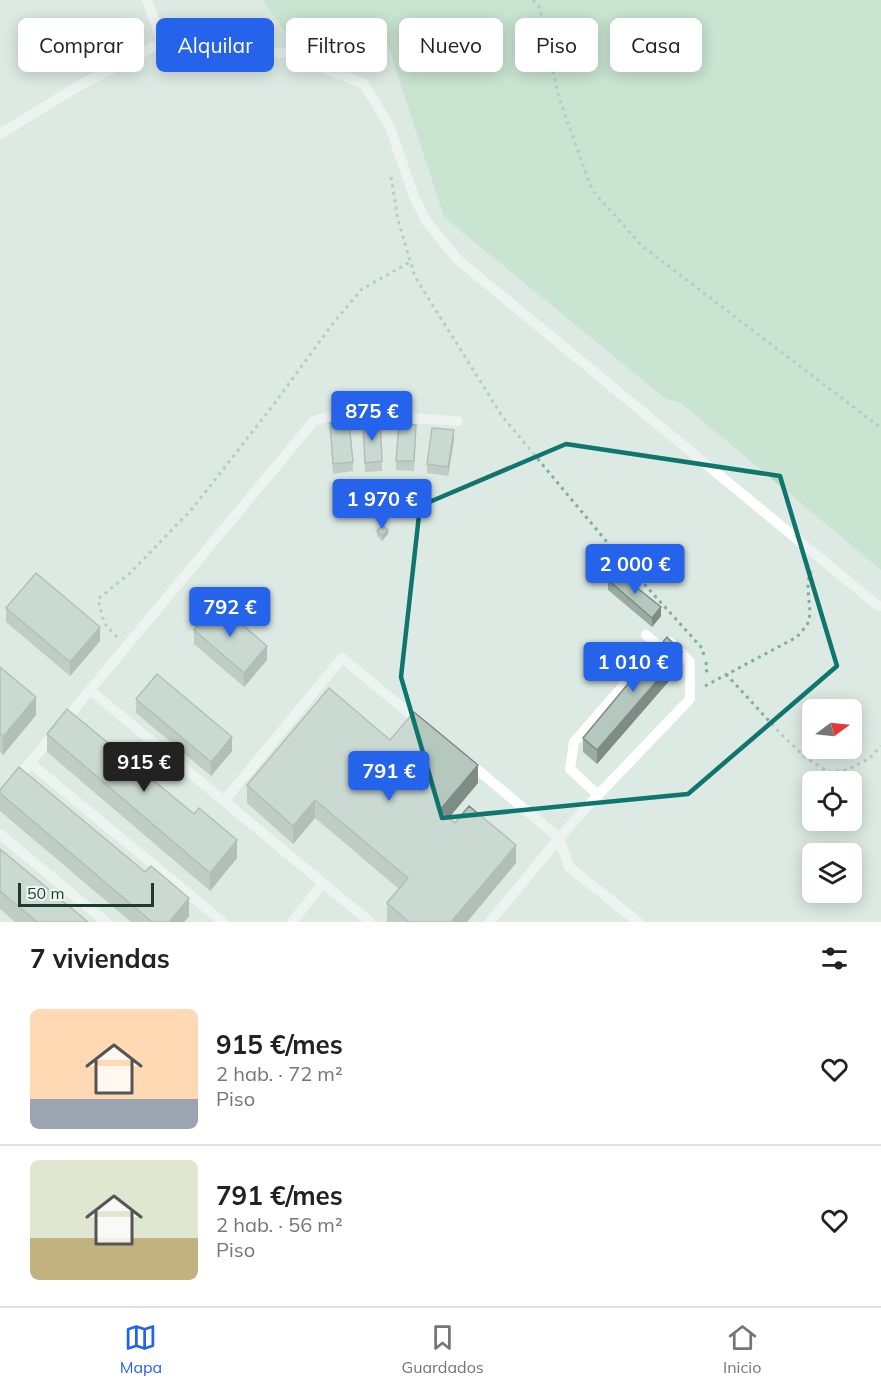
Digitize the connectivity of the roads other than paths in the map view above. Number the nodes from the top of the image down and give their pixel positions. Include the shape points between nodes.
1 (147, 0) edge
2 (156, 25) edge
3 (156, 46) edge
4 (274, 52) edge
5 (0, 135) edge
6 (458, 421) dead end
7 (881, 606) edge
8 (646, 635) dead end
9 (660, 647) junction
10 (90, 690) junction
11 (433, 733) edge
12 (460, 755) edge
13 (30, 763) junction
14 (598, 795) junction
15 (0, 800) edge
16 (224, 801) junction
17 (0, 834) edge
18 (560, 838) junction
19 (324, 883) junction
20 (106, 922) edge
21 (223, 922) edge
22 (292, 922) edge
23 (370, 922) edge
24 (490, 922) edge
25 (638, 922) edge

1 - 2 lane
3 - 5 lane via 80,85
4 - 7 lane via 286,53 364,84 390,127 414,197 427,222 457,259
6 - 10 lane via 338,414 314,421
8 - 9 lane
9 - 14 lane via 574,742 570,769
9 - 14 lane via 670,642 690,662 690,699
10 - 13 lane
10 - 16 lane
11 - 16 lane via 342,658
12 - 18 lane
13 - 15 lane
13 - 21 lane
14 - 18 lane
16 - 19 lane
17 - 20 lane
18 - 24 lane
18 - 25 lane via 569,867
19 - 22 lane
19 - 23 lane

